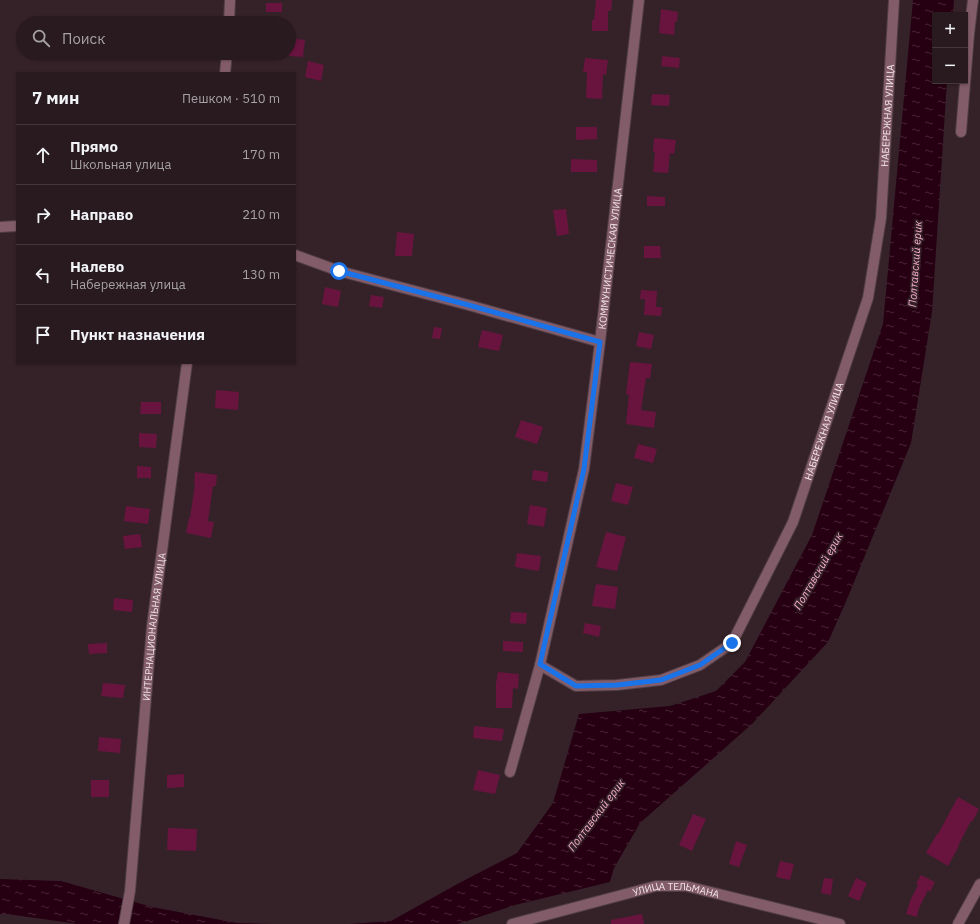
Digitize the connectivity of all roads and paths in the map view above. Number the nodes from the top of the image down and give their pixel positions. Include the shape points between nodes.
1 (230, 0) edge
2 (639, 0) edge
3 (894, 0) edge
4 (973, 0) edge
5 (229, 16) edge
6 (226, 60) edge
7 (225, 72) edge
8 (961, 132) dead end
9 (16, 226) edge
10 (0, 227) edge
11 (296, 255) edge
12 (600, 342) junction
13 (186, 364) edge
14 (540, 664) junction
15 (510, 772) dead end
16 (980, 884) edge
17 (124, 924) edge
18 (512, 924) edge
19 (840, 924) edge
20 (958, 924) edge

1 - 5 street
2 - 12 street, КОММУНИСТИЧЕСКАЯ УЛИЦА
3 - 14 street, НАБЕРЕЖНАЯ УЛИЦА via 881,218 868,298 793,522 732,643 700,665 661,680 617,685 576,686
4 - 8 street
6 - 7 street
9 - 10 street
11 - 12 street via 339,271
12 - 14 street, КОММУНИСТИЧЕСКАЯ УЛИЦА via 584,469
13 - 17 street, ИНТЕРНАЦИОНАЛЬНАЯ УЛИЦА via 152,626 130,891
14 - 15 street, КОММУНИСТИЧЕСКАЯ УЛИЦА
16 - 20 street
18 - 19 street, УЛИЦА ТЕЛЬМАНА via 656,886 686,886

